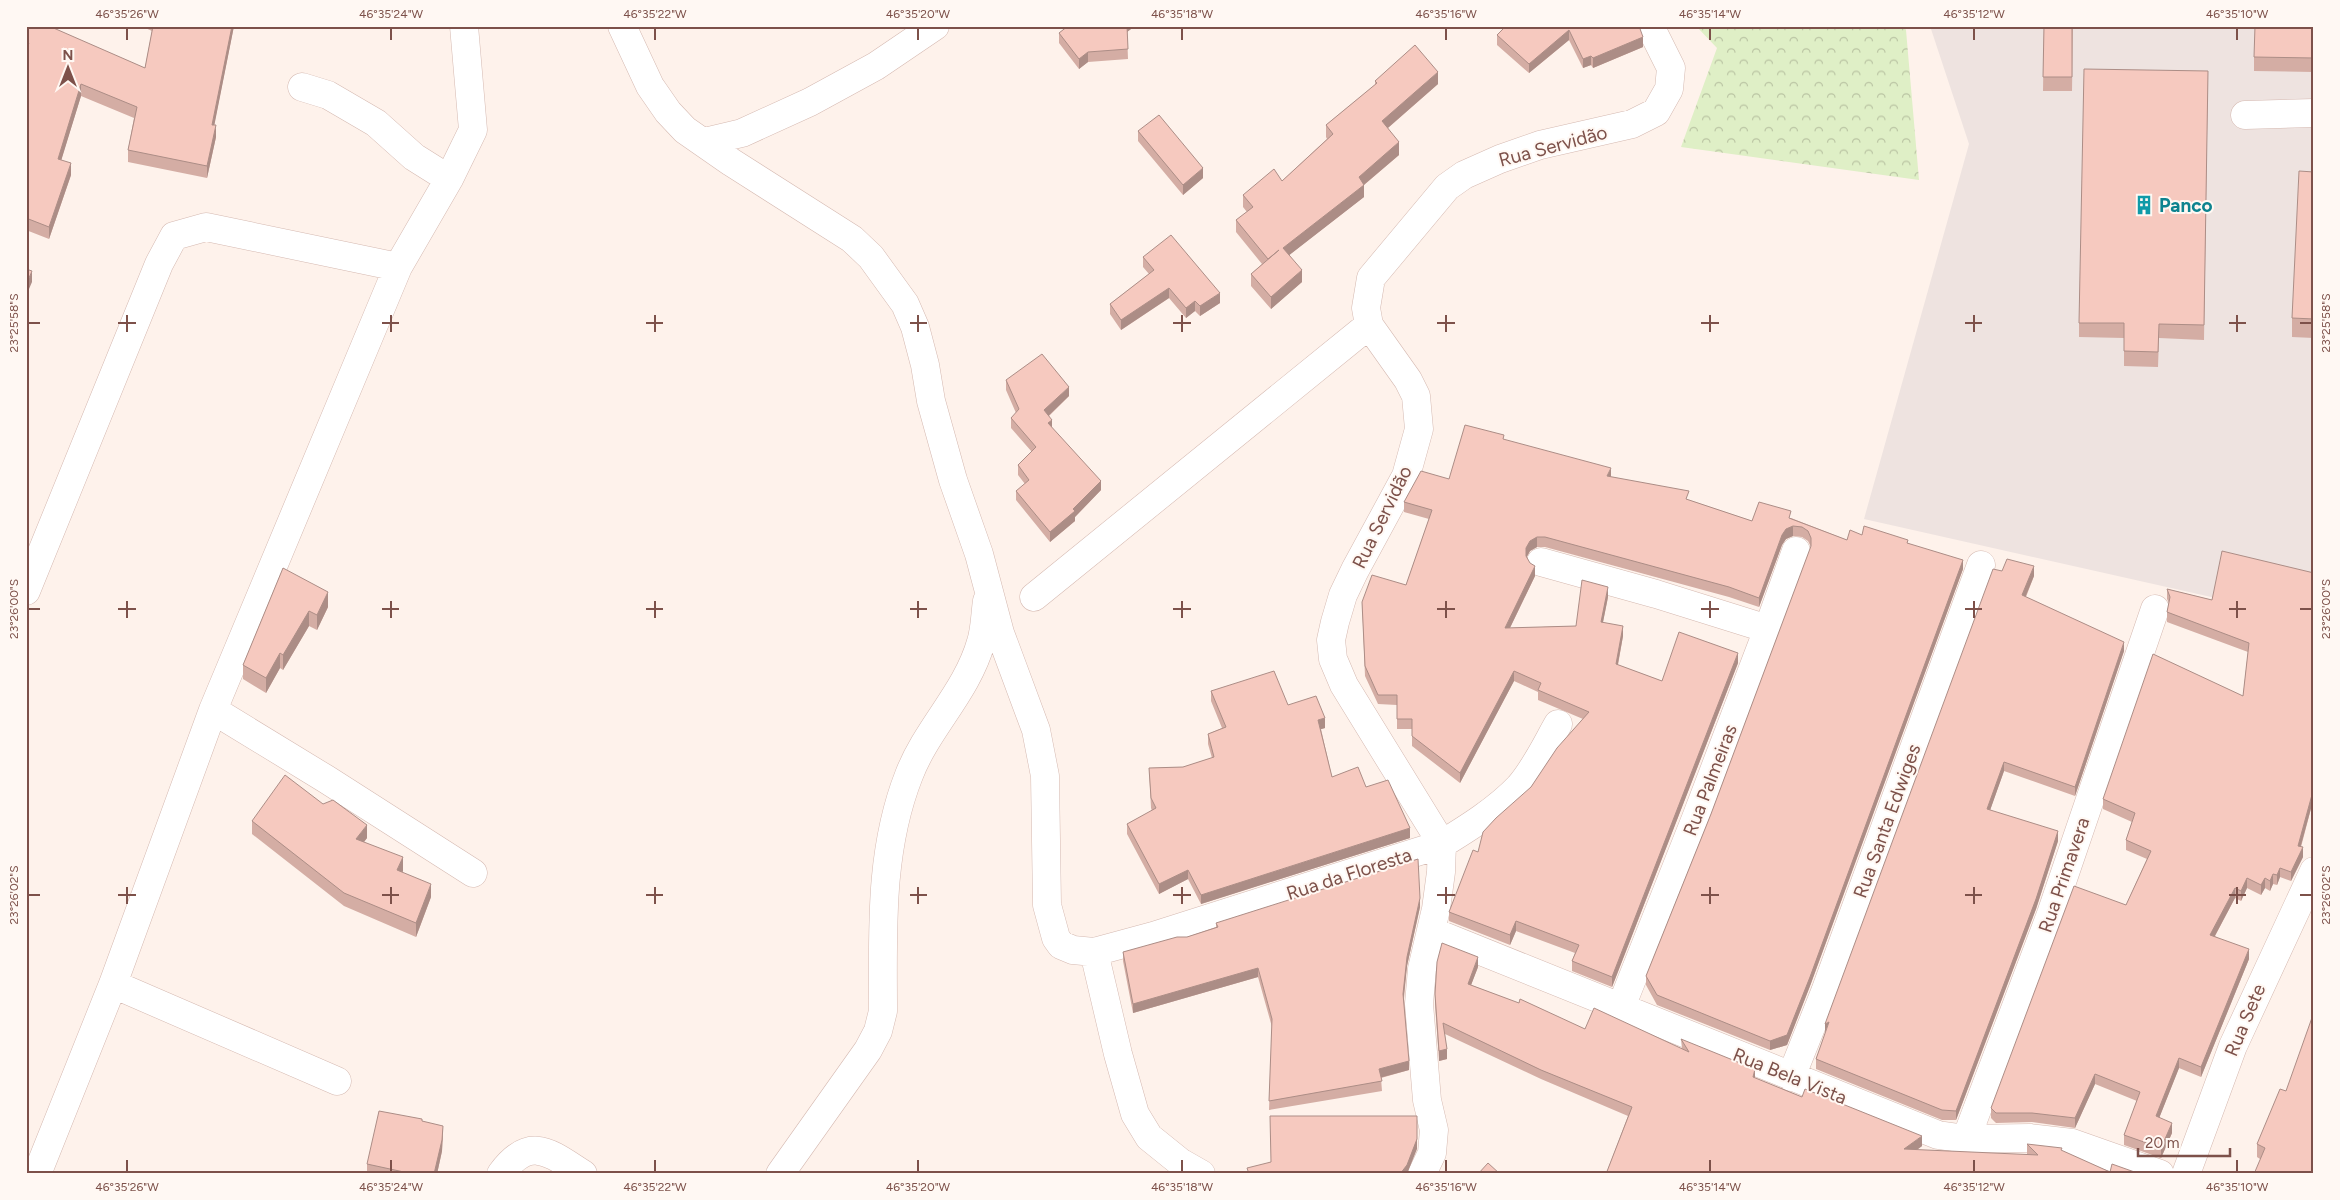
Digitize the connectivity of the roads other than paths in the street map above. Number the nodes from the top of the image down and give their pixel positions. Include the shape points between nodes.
1 (464, 26) edge
2 (622, 26) edge
3 (935, 26) edge
4 (1650, 26) edge
5 (302, 87) dead end
6 (2314, 113) edge
7 (2245, 115) dead end
8 (704, 142) junction
9 (449, 179) junction
10 (398, 268) junction
11 (1370, 325) junction
12 (1796, 551) dead end
13 (1541, 562) dead end
14 (1981, 565) dead end
15 (988, 590) junction
16 (26, 591) edge
17 (1034, 597) dead end
18 (2155, 609) dead end
19 (1768, 629) junction
20 (213, 710) junction
21 (1558, 724) dead end
22 (1442, 844) junction
23 (2314, 871) edge
24 (473, 873) dead end
25 (1431, 931) junction
26 (1094, 952) junction
27 (113, 984) junction
28 (1621, 1006) junction
29 (1791, 1077) junction
30 (337, 1081) dead end
31 (1966, 1139) junction
32 (38, 1174) edge
33 (501, 1174) edge
34 (583, 1174) edge
35 (780, 1174) edge
36 (1201, 1174) edge
37 (1422, 1174) edge
38 (2160, 1174) edge
39 (2186, 1174) edge

1 - 9 street via 473,130
2 - 8 street via 650,86 668,112 685,130
3 - 8 street via 876,66 810,102 742,133
4 - 11 street, Rua Servidão via 1671,68 1669,89 1656,112 1632,124 1500,159 1464,175 1447,187 1371,278 1366,308
5 - 9 street via 328,95 376,123 414,157
6 - 7 street
8 - 15 street via 852,239 871,257 906,304 915,327 953,480
9 - 10 street
10 - 16 street via 206,227 174,236 159,264
10 - 20 street
11 - 17 street
11 - 22 street, Rua Servidão via 1416,396 1419,429 1406,476 1343,595 1332,640 1333,659 1365,721
12 - 19 street, Rua Palmeiras
13 - 19 street
14 - 29 street, Rua Santa Edwiges
15 - 26 street via 1040,748 1045,776 1047,905 1051,923 1061,945
15 - 35 street via 982,642 957,693 909,773 892,827 885,877 883,1011 878,1031
18 - 31 street, Rua Primavera via 2051,914
19 - 28 street, Rua Palmeiras
20 - 24 street
20 - 27 street
21 - 22 street, Rua da Floresta via 1537,762 1518,787 1478,821
22 - 25 street via 1440,881
22 - 26 street, Rua da Floresta
23 - 39 street, Rua Sete via 2233,1046
25 - 28 street, Rua Bela Vista
25 - 37 street via 1422,969 1419,1004 1427,1100 1434,1130 1432,1153
26 - 36 street via 1135,1114 1149,1137
27 - 30 street
27 - 32 street
28 - 29 street, Rua Bela Vista
29 - 31 street, Rua Bela Vista via 1938,1135
31 - 38 street, Rua Bela Vista via 2030,1138 2072,1143
33 - 34 street via 510,1161 523,1152 537,1149

